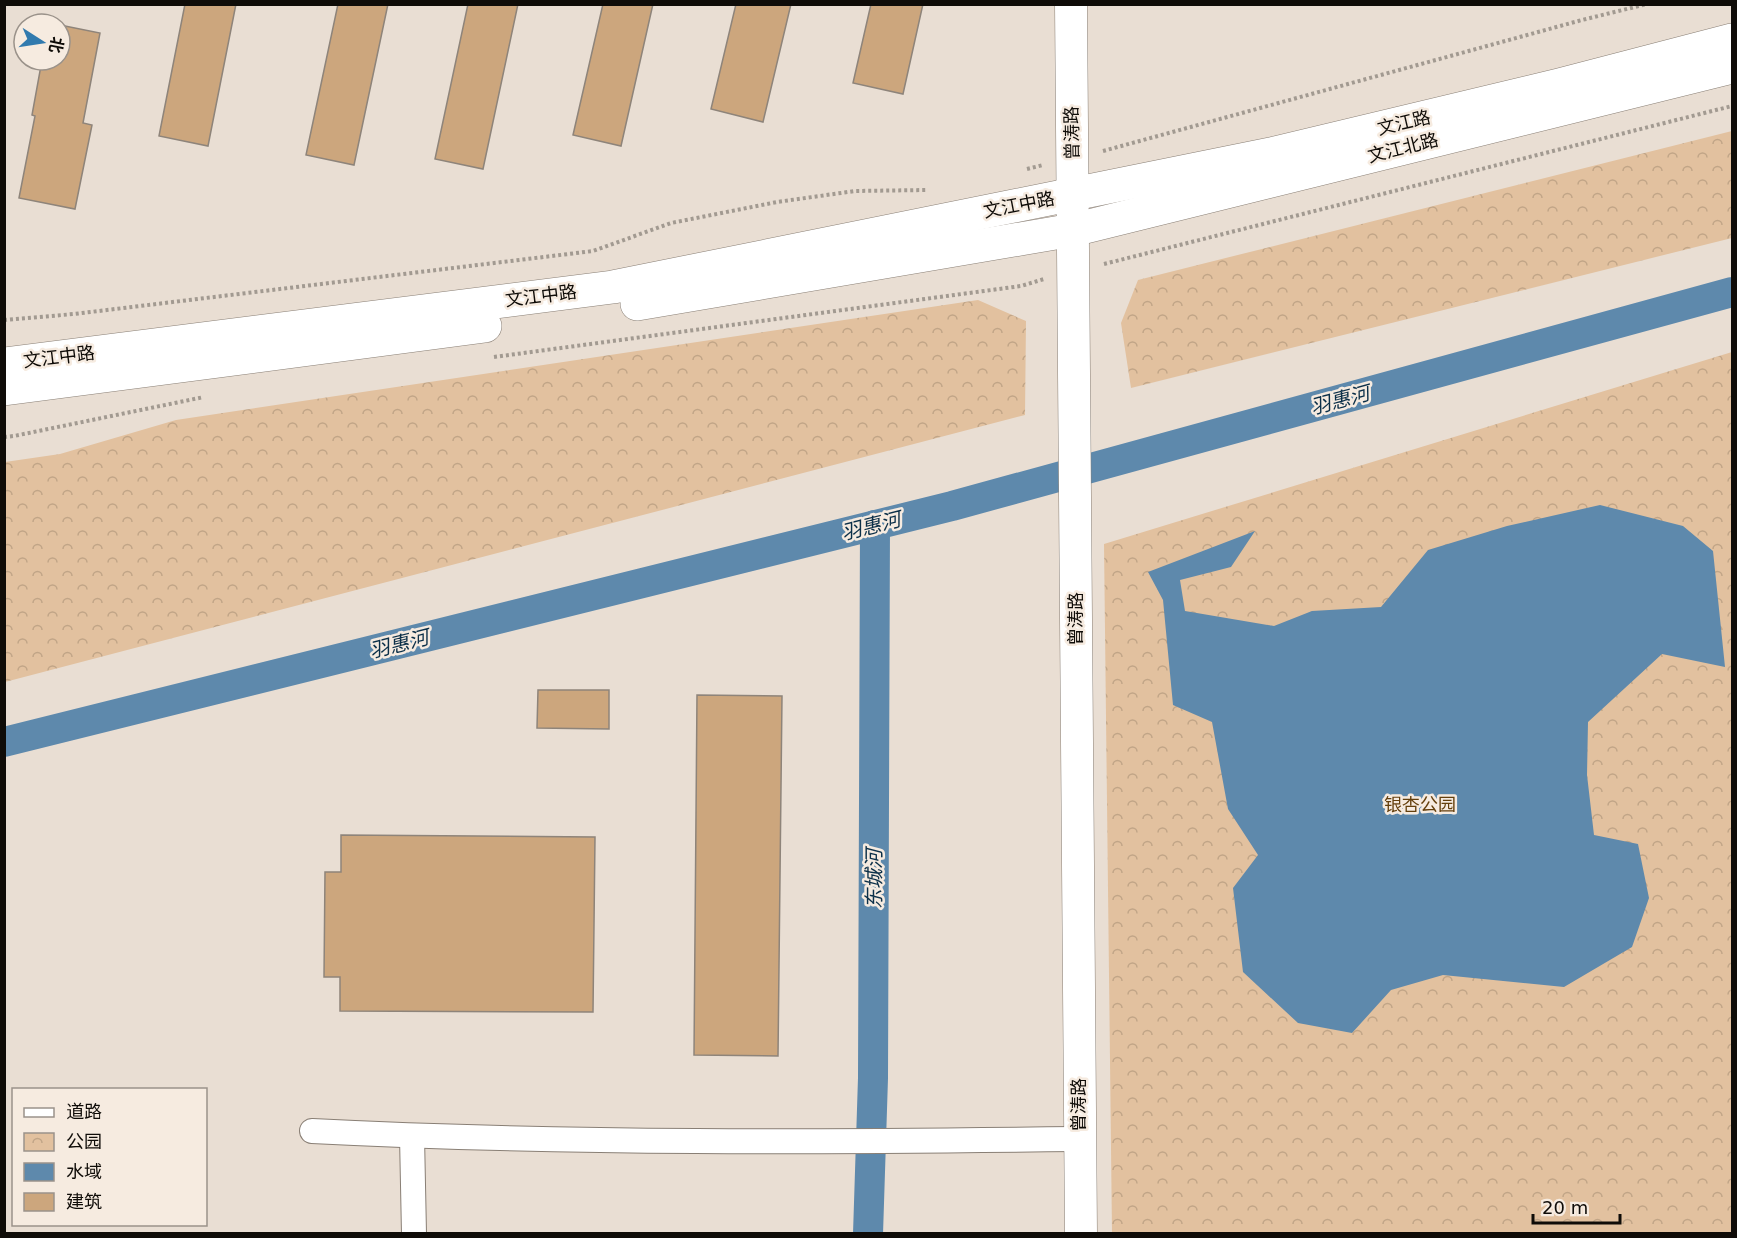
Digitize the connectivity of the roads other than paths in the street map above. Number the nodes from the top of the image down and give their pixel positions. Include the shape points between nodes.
1 (1071, 4) edge
2 (1732, 40) edge
3 (1732, 67) edge
4 (1073, 194) junction
5 (1073, 230) junction
6 (4, 364) edge
7 (4, 389) edge
8 (312, 1131) dead end
9 (412, 1136) junction
10 (1079, 1139) junction
11 (414, 1233) edge
12 (1081, 1233) edge

1 - 4 street, 曾涛路
2 - 4 main road, 文江路 via 1271,154
3 - 5 main road, 文江北路
4 - 5 street, 曾涛路
4 - 6 main road, 文江中路 via 613,287
5 - 7 main road, 文江中路 via 593,312
5 - 10 street, 曾涛路
8 - 9 street
9 - 10 street via 718,1141
9 - 11 street
10 - 12 street, 曾涛路

